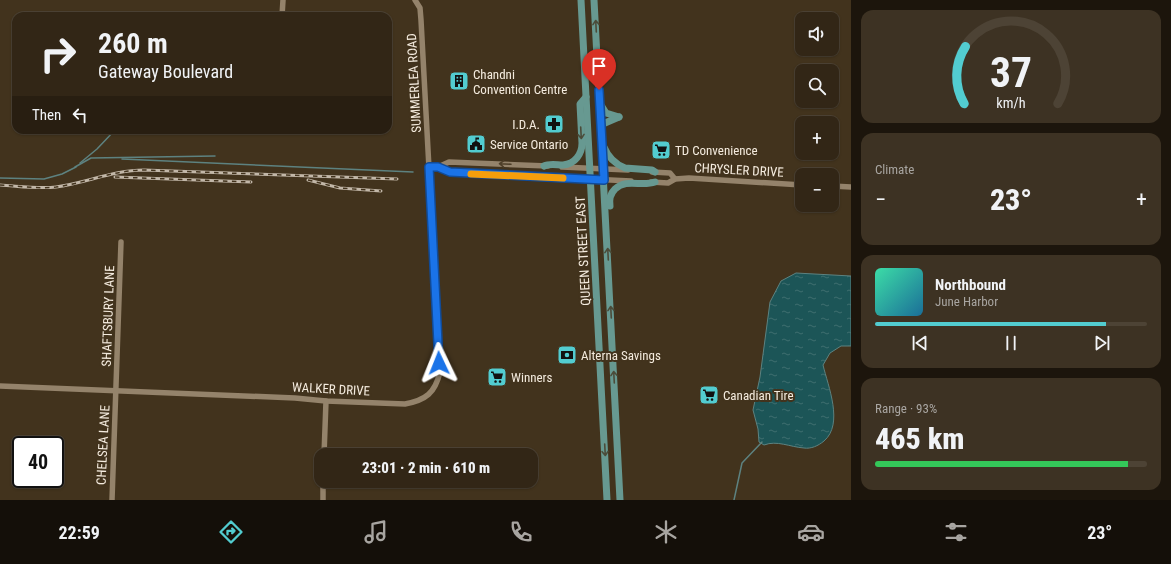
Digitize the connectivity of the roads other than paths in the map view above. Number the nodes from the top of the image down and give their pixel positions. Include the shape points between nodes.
1 (283, 0) edge
2 (415, 0) edge
3 (581, 0) edge
4 (594, 0) edge
5 (282, 12) edge
6 (586, 97) junction
7 (600, 102) junction
8 (601, 126) junction
9 (544, 166) junction
10 (429, 167) junction
11 (438, 167) junction
12 (590, 168) junction
13 (603, 169) junction
14 (655, 172) junction
15 (591, 179) junction
16 (675, 179) junction
17 (604, 180) junction
18 (655, 182) junction
19 (795, 185) edge
20 (839, 186) edge
21 (851, 187) edge
22 (606, 231) junction
23 (121, 242) dead end
24 (0, 386) edge
25 (116, 391) junction
26 (326, 401) junction
27 (324, 448) edge
28 (323, 488) edge
29 (112, 500) edge
30 (323, 500) edge
31 (607, 500) edge
32 (620, 500) edge

1 - 5 street
2 - 10 street, SUMMERLEA ROAD via 420,8
3 - 6 main road, QUEEN STREET EAST
7 -> 4 main road, QUEEN STREET EAST
6 -> 9 main road via 580,104 582,149 579,156 568,164
6 - 12 main road, QUEEN STREET EAST
7 - 8 main road, QUEEN STREET EAST
7 - 8 main road via 606,113 619,117
8 - 13 main road, QUEEN STREET EAST
8 - 14 main road via 606,152 615,163 625,168
9 -> 11 street, CHRYSLER DRIVE via 450,162
9 - 12 street, CHRYSLER DRIVE
10 - 11 street
10 - 26 street, WALKER DRIVE via 440,372 438,380 427,396 416,402 405,404
11 - 15 street, CHRYSLER DRIVE via 450,172
12 - 13 street, CHRYSLER DRIVE
12 - 15 main road, QUEEN STREET EAST
13 - 14 street, CHRYSLER DRIVE
13 - 17 main road, QUEEN STREET EAST
14 - 16 street, CHRYSLER DRIVE via 670,173
15 - 17 street, CHRYSLER DRIVE
15 -> 31 main road, QUEEN STREET EAST
16 - 18 street, CHRYSLER DRIVE via 668,183
16 - 19 street, CHRYSLER DRIVE
17 - 18 street, CHRYSLER DRIVE
17 - 22 main road, QUEEN STREET EAST
18 - 22 main road via 625,183 614,189 610,198 611,227
20 - 21 street
32 -> 22 main road, QUEEN STREET EAST
23 - 25 street, SHAFTSBURY LANE
24 - 25 street, WALKER DRIVE
25 - 26 street, WALKER DRIVE
25 - 29 street, CHELSEA LANE
26 - 27 street
28 - 30 street

